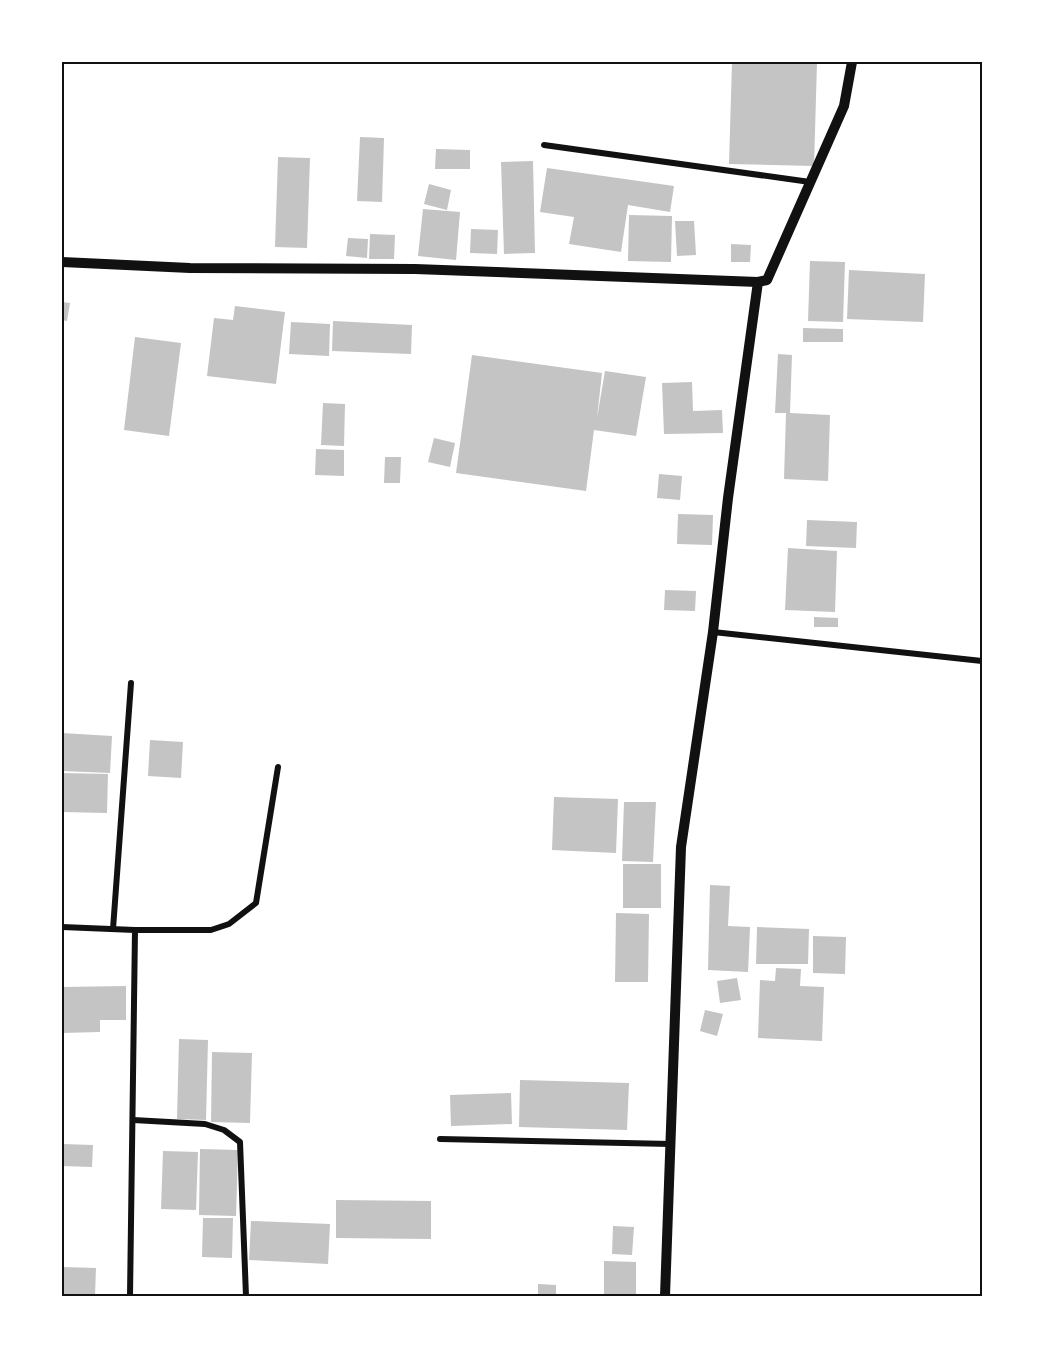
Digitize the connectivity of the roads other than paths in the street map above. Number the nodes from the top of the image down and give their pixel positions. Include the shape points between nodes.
1 (852, 62) edge
2 (544, 145) dead end
3 (810, 182) junction
4 (62, 262) edge
5 (758, 282) junction
6 (713, 632) junction
7 (982, 661) edge
8 (131, 683) dead end
9 (278, 767) dead end
10 (62, 927) edge
11 (113, 929) junction
12 (135, 930) junction
13 (133, 1120) junction
14 (440, 1139) dead end
15 (671, 1144) junction
16 (130, 1296) edge
17 (246, 1296) edge
18 (665, 1296) edge

1 - 3 street via 844,106
2 - 3 street
3 - 5 street via 767,280
4 - 5 street via 190,268 415,269
5 - 6 street
6 - 7 street
6 - 15 street via 681,847
8 - 11 street
9 - 12 street via 256,903 229,924 211,930
10 - 11 street
11 - 12 street
12 - 13 street
13 - 16 street
13 - 17 street via 206,1124 224,1130 240,1142
14 - 15 street
15 - 18 street

